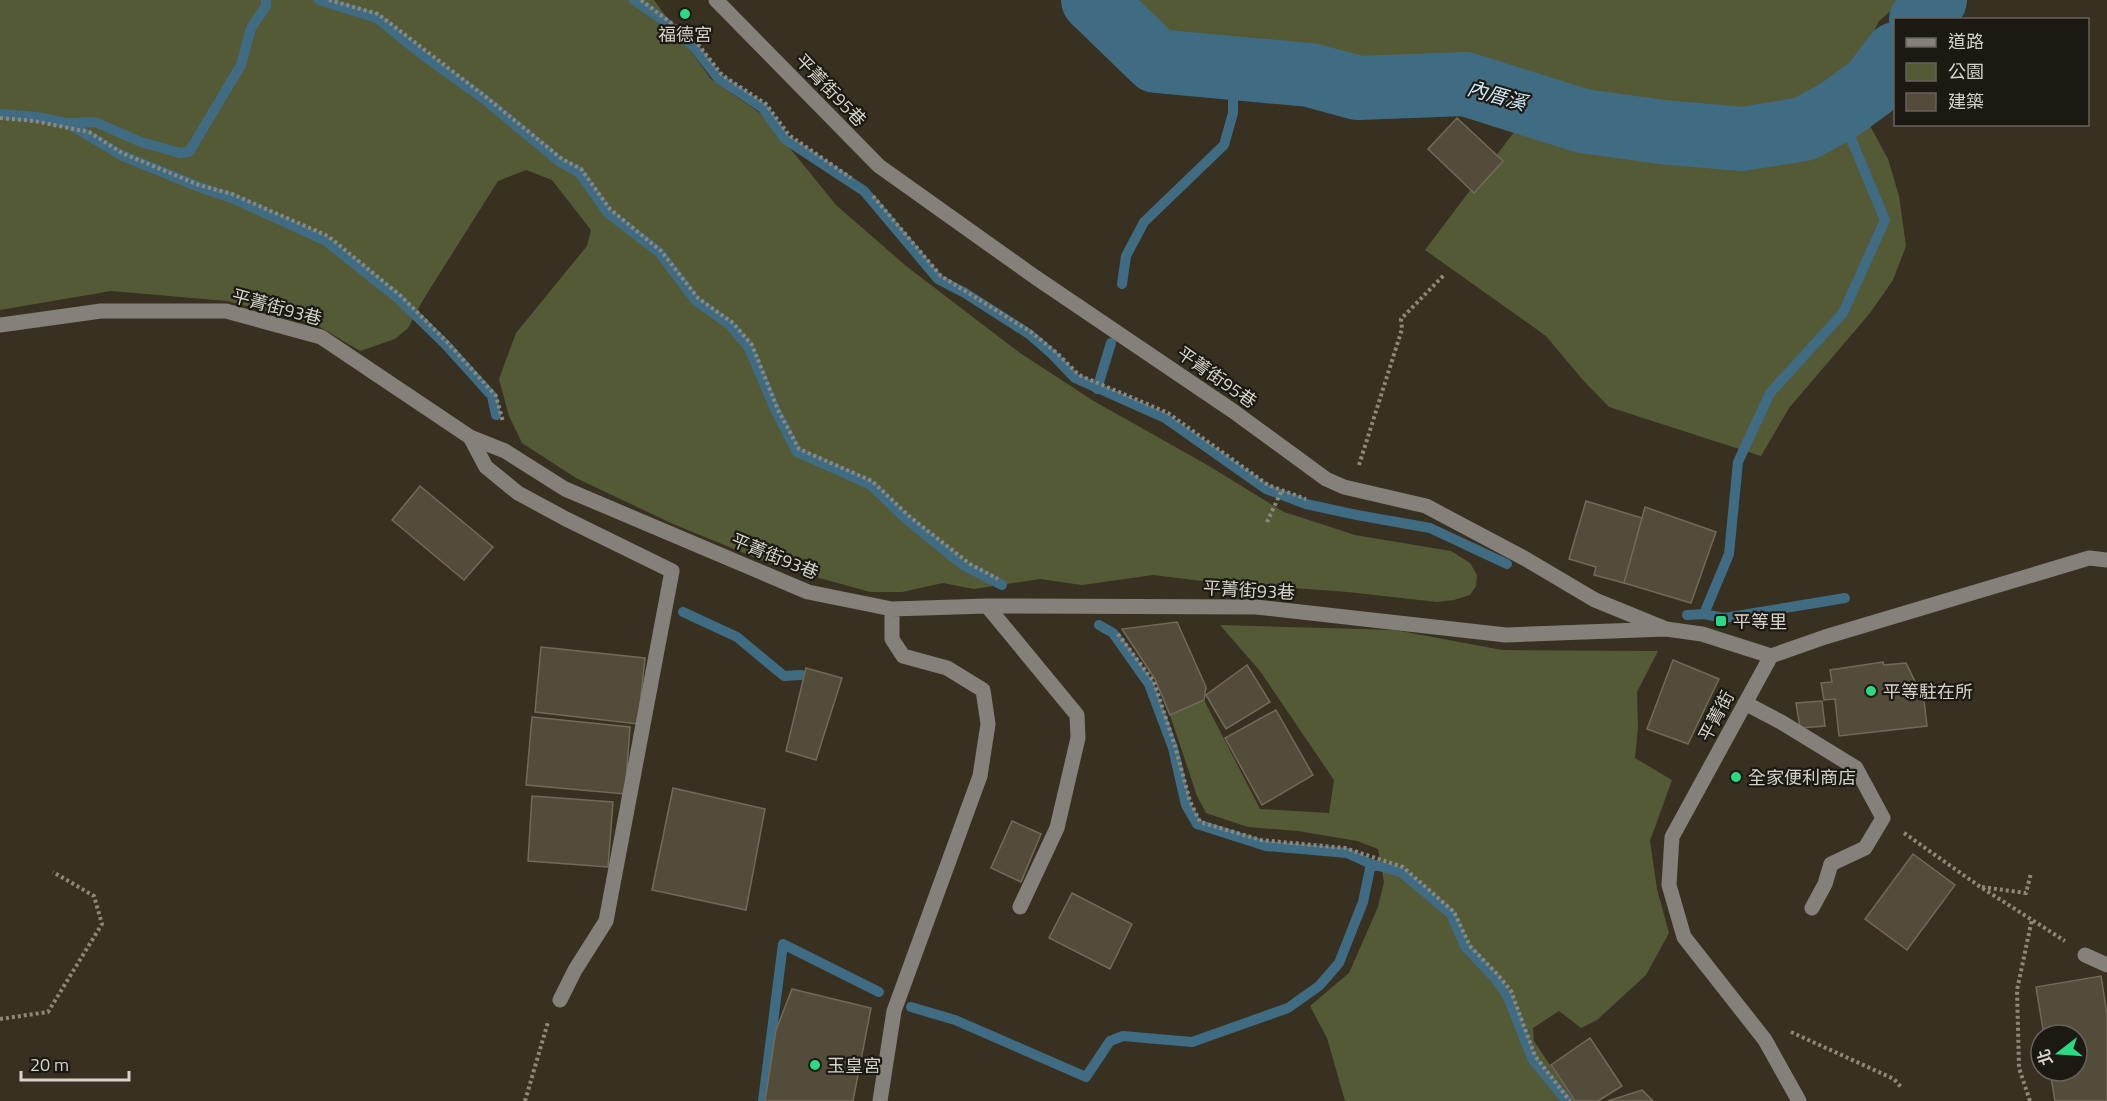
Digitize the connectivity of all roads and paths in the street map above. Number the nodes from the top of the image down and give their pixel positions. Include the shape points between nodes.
1 (329, 0) edge
2 (641, 0) edge
3 (716, 0) edge
4 (0, 118) edge
5 (857, 183) dead end
6 (867, 189) dead end
7 (1445, 274) dead end
8 (0, 325) edge
9 (1102, 384) dead end
10 (470, 437) junction
11 (505, 451) junction
12 (1358, 468) dead end
13 (1282, 490) dead end
14 (1267, 522) dead end
15 (2107, 560) edge
16 (1008, 584) dead end
17 (987, 606) junction
18 (892, 609) junction
19 (1114, 627) dead end
20 (1666, 629) junction
21 (1771, 656) junction
22 (1745, 703) junction
23 (1883, 818) junction
24 (53, 872) dead end
25 (2031, 873) dead end
26 (1979, 886) junction
27 (1020, 907) dead end
28 (1812, 908) dead end
29 (2032, 919) junction
30 (2085, 955) joint
31 (2107, 965) edge
32 (560, 1000) joint
33 (0, 1019) edge
34 (1765, 1040) junction
35 (1902, 1088) dead end
36 (525, 1101) edge
37 (880, 1101) edge
38 (1570, 1101) edge
39 (1799, 1101) edge
40 (2030, 1101) edge

1 - 16 path via 378,14 562,159 581,169 610,209 661,251 698,298 733,323 752,345 778,410 799,449 872,481 970,564
2 - 5 path via 697,43 722,75 766,104 789,135
3 - 20 street, 平菁街95巷 via 879,166 1326,479 1344,487 1426,506 1595,600
4 - 11 path via 89,132 122,153 199,185 232,194 328,236 401,296 496,396 503,419
6 - 9 path via 941,276 1031,332 1079,375
7 - 12 path via 1401,319 1402,329
8 - 10 street, 平菁街93巷 via 101,311 226,311 321,337
10 - 11 street, 平菁街93巷
10 - 32 street via 486,468 518,493 672,571 606,921
11 - 18 street, 平菁街93巷 via 565,489 808,592
13 - 14 path
15 - 21 street via 2089,558
17 - 18 street, 平菁街93巷
17 - 20 street, 平菁街93巷 via 1256,607 1506,635
17 - 27 street via 1077,715 1077,738 1057,828
18 - 37 street via 892,639 903,656 947,668 983,690 988,724 980,776 894,1011
19 - 38 path via 1154,682 1200,822 1261,840 1345,848 1403,867 1454,912 1470,946 1510,991 1535,1056
20 - 21 street, 平菁街95巷 via 1702,634
21 - 22 street, 平菁街
22 - 23 street via 1856,768
22 - 34 street, 平菁街 via 1672,837 1669,885 1684,937
23 - 26 path
23 - 28 street via 1865,848 1831,864
24 - 33 path via 94,896 102,924 48,1012
25 - 26 path via 2026,893
26 - 29 path
29 - 30 path
29 - 40 path via 2017,990 2019,1068
30 - 31 street
32 - 36 path via 545,1029
34 - 35 path via 1792,1032 1894,1078
34 - 39 street, 平菁街

